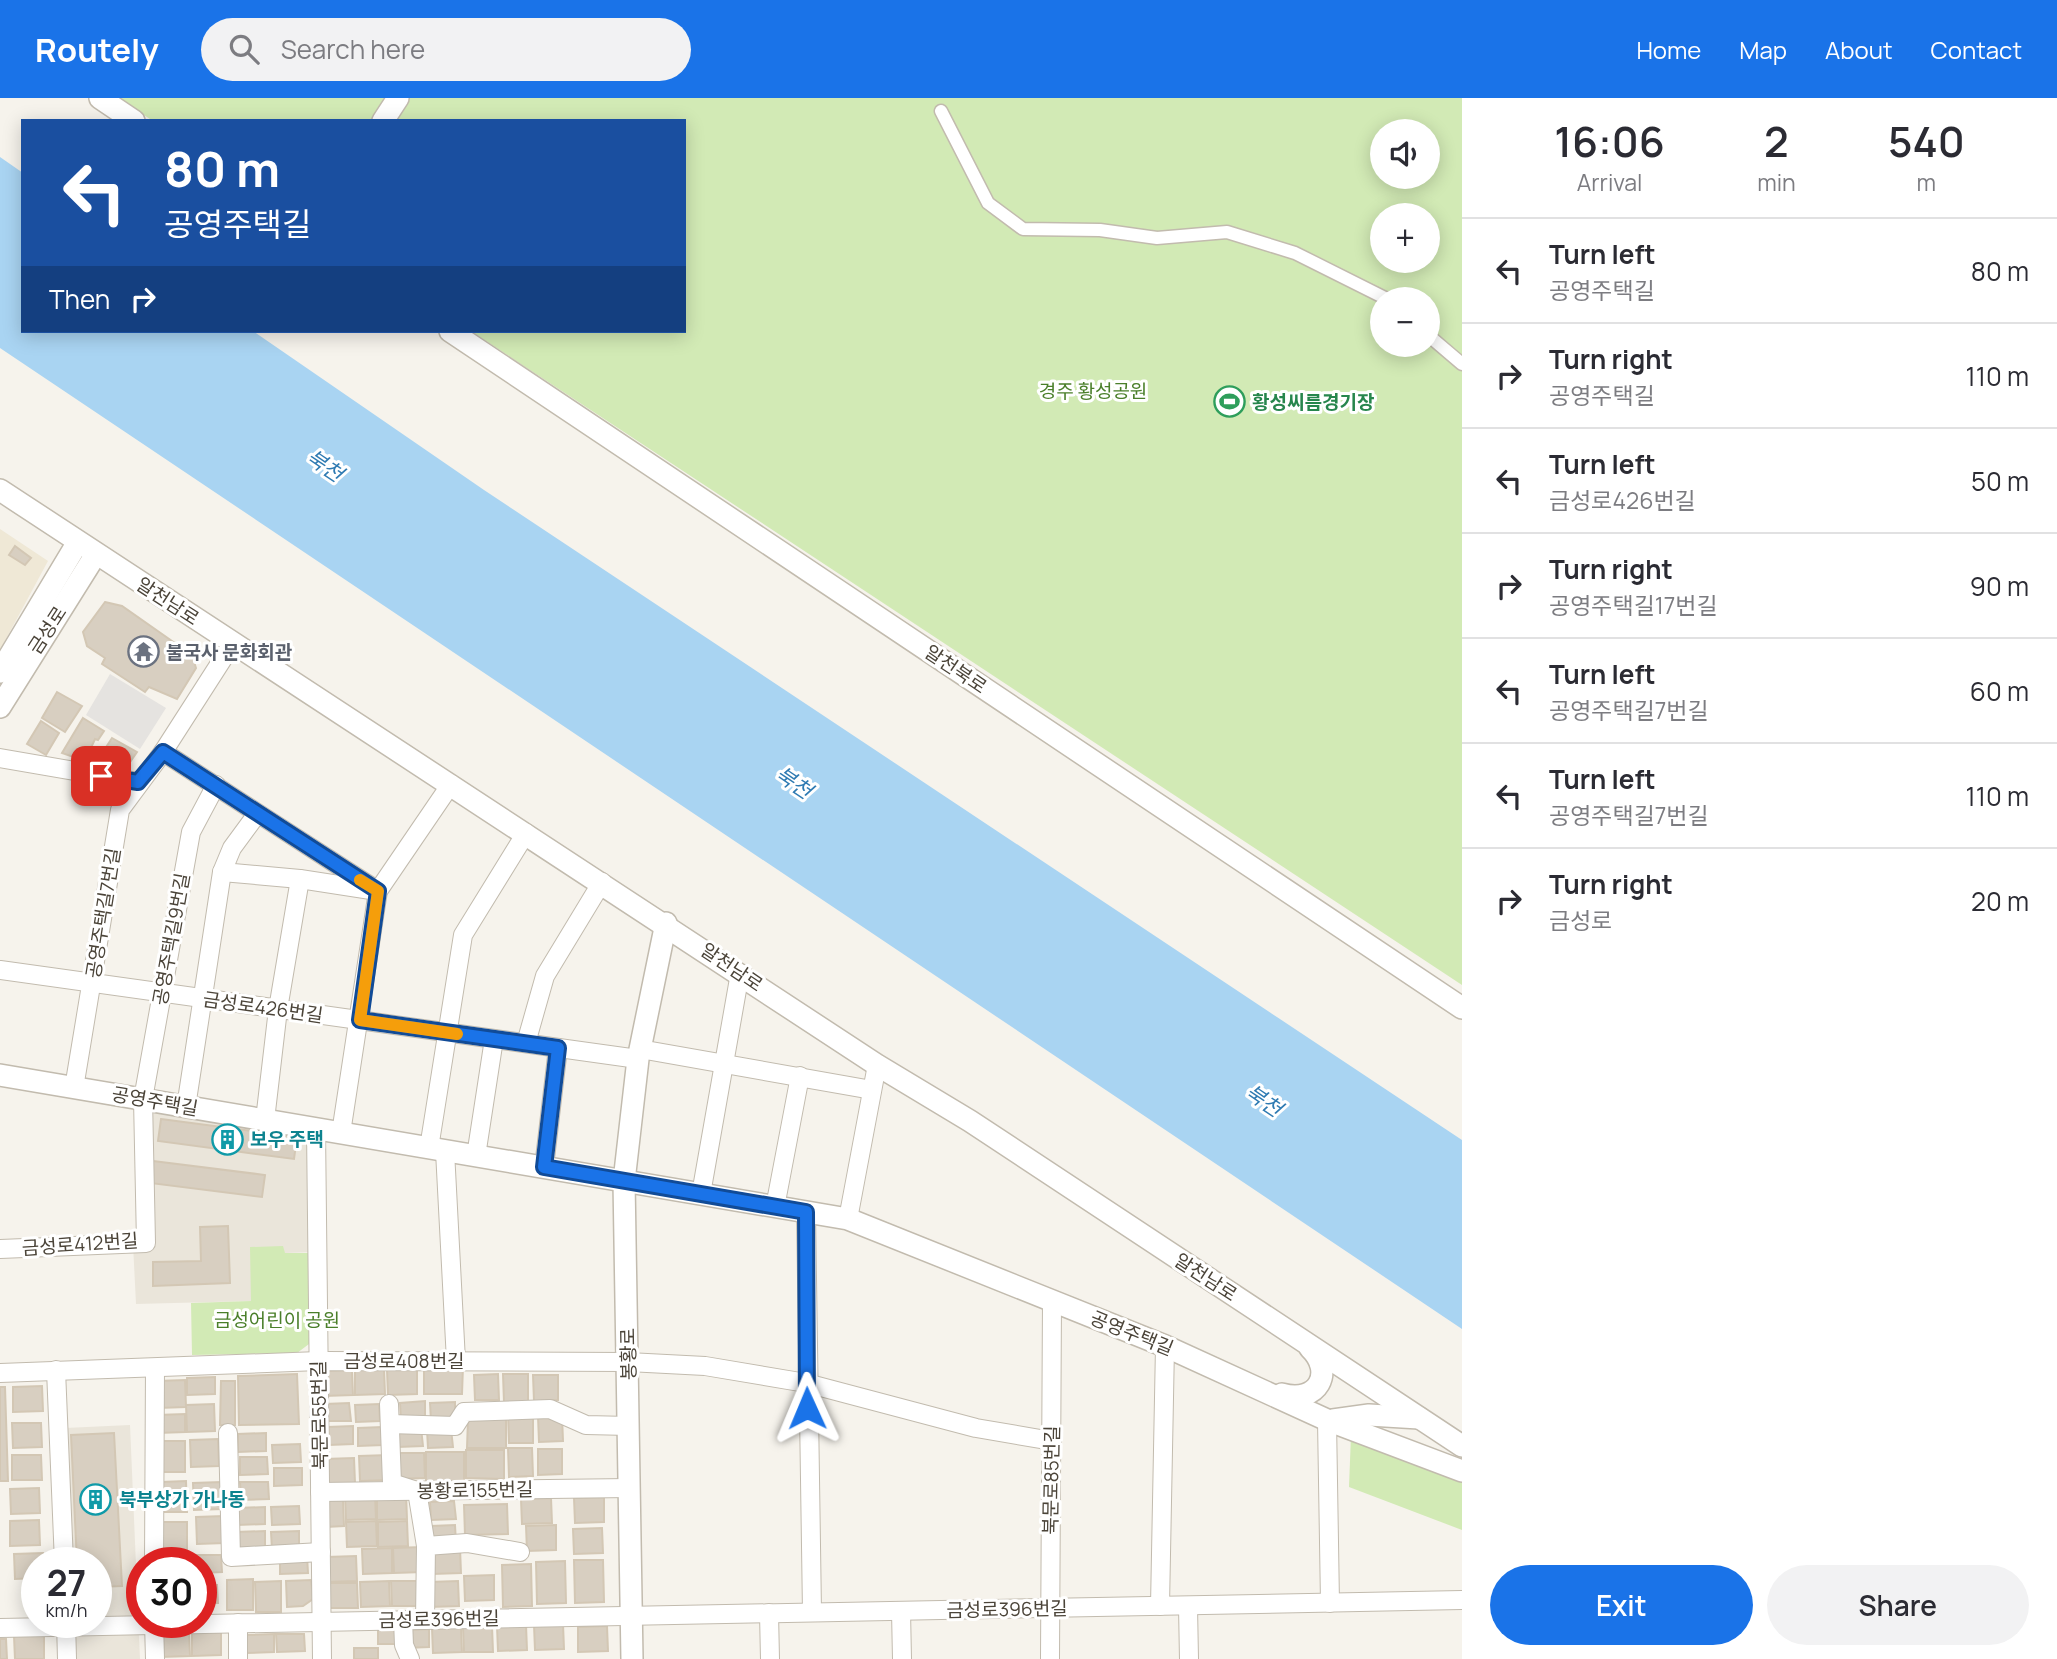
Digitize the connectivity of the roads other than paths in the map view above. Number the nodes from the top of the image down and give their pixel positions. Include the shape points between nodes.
1 (100, 98) edge
2 (398, 98) edge
3 (942, 111) dead end
4 (131, 119) edge
5 (384, 119) edge
6 (1370, 290) edge
7 (453, 333) edge
8 (1440, 345) edge
9 (1462, 364) edge
10 (0, 490) edge
11 (78, 542) junction
12 (96, 554) junction
13 (233, 643) junction
14 (0, 672) edge
15 (0, 707) edge
16 (163, 752) junction
17 (0, 758) edge
18 (138, 782) junction
19 (452, 784) junction
20 (216, 785) junction
21 (257, 814) junction
22 (526, 833) junction
23 (222, 872) junction
24 (300, 879) junction
25 (602, 882) junction
26 (378, 891) junction
27 (666, 923) junction
28 (0, 970) edge
29 (740, 973) junction
30 (92, 983) junction
31 (161, 993) junction
32 (202, 998) junction
33 (1462, 1008) edge
34 (278, 1009) junction
35 (360, 1020) junction
36 (448, 1032) junction
37 (494, 1039) junction
38 (526, 1043) junction
39 (558, 1048) junction
40 (639, 1054) junction
41 (724, 1063) junction
42 (877, 1065) junction
43 (0, 1075) edge
44 (800, 1076) junction
45 (74, 1088) junction
46 (872, 1090) junction
47 (143, 1099) junction
48 (186, 1107) junction
49 (265, 1120) junction
50 (316, 1129) junction
51 (341, 1133) junction
52 (437, 1149) junction
53 (476, 1156) junction
54 (544, 1167) junction
55 (624, 1181) junction
56 (701, 1194) junction
57 (775, 1207) junction
58 (806, 1212) junction
59 (848, 1219) junction
60 (0, 1249) edge
61 (1052, 1301) junction
62 (1303, 1341) junction
63 (1164, 1346) junction
64 (319, 1361) junction
65 (456, 1361) junction
66 (628, 1362) junction
67 (155, 1368) junction
68 (55, 1370) junction
69 (0, 1373) edge
70 (806, 1383) junction
71 (1247, 1383) junction
72 (389, 1405) dead end
73 (1419, 1418) junction
74 (1327, 1420) junction
75 (390, 1424) junction
76 (629, 1426) junction
77 (228, 1433) dead end
78 (1052, 1441) junction
79 (1462, 1446) edge
80 (1462, 1471) edge
81 (629, 1488) junction
82 (417, 1491) junction
83 (320, 1492) junction
84 (426, 1546) junction
85 (63, 1547) edge
86 (154, 1547) edge
87 (321, 1552) junction
88 (520, 1552) dead end
89 (1462, 1600) edge
90 (1330, 1603) junction
91 (1160, 1606) junction
92 (1188, 1606) junction
93 (1050, 1608) junction
94 (901, 1611) junction
95 (812, 1612) junction
96 (769, 1613) junction
97 (631, 1616) junction
98 (403, 1620) junction
99 (425, 1620) junction
100 (322, 1622) junction
101 (217, 1623) edge
102 (238, 1623) junction
103 (21, 1627) edge
104 (0, 1628) edge
105 (66, 1638) edge
106 (154, 1638) edge
107 (67, 1659) edge
108 (155, 1659) edge
109 (238, 1659) edge
110 (322, 1659) edge
111 (410, 1659) edge
112 (632, 1659) edge
113 (770, 1659) edge
114 (902, 1659) edge
115 (1050, 1659) edge
116 (1189, 1659) edge

1 - 4 street
2 - 5 street
3 - 6 street via 988,203 1023,229 1100,230 1157,238 1227,232 1295,253
7 - 33 street, 알천북로
8 - 9 street
10 - 11 street, 알천남로
11 - 12 street, 알천남로
11 - 14 street, 금성로
12 - 13 street, 알천남로
12 - 15 street, 금성로
13 - 16 street, 공영주택길7번길
13 - 19 street, 알천남로
16 - 18 street, 공영주택길7번길
16 - 20 street
17 - 18 street
18 - 30 street, 공영주택길7번길 via 120,810
19 - 22 street, 알천남로
19 - 26 street
20 - 21 street
20 - 31 street, 공영주택길9번길 via 191,832
21 - 23 street via 232,848
21 - 26 street
22 - 25 street, 알천남로
22 - 36 street via 463,935
23 - 24 street
23 - 32 street
24 - 26 street
24 - 34 street
25 - 27 street, 알천남로
25 - 38 street via 545,976
26 - 35 street
27 - 29 street, 알천남로
27 - 40 street, 봉황로
28 - 30 street, 금성로426번길
29 - 41 street
29 - 42 street, 알천남로
30 - 31 street, 금성로426번길
30 - 45 street, 공영주택길7번길
31 - 32 street, 금성로426번길
31 - 47 street, 공영주택길9번길
32 - 34 street, 금성로426번길
32 - 48 street
34 - 35 street, 금성로426번길
34 - 49 street
35 - 36 street, 금성로426번길
35 - 51 street
36 - 37 street, 금성로426번길
36 - 52 street
37 - 38 street, 금성로426번길
37 - 53 street
38 - 39 street, 금성로426번길
39 - 40 street, 금성로426번길
39 - 54 street
40 - 41 street
40 - 55 street, 봉황로
41 - 44 street
41 - 56 street
42 - 46 street
42 - 62 street, 알천남로 via 970,1121
43 - 45 street, 공영주택길
44 - 46 street
44 - 57 street
45 - 47 street, 공영주택길
46 - 59 street
47 - 48 street, 공영주택길
47 - 60 street, 금성로412번길 via 146,1243
48 - 49 street, 공영주택길
49 - 50 street, 공영주택길
50 - 51 street, 공영주택길
50 - 64 street, 북문로55번길
51 - 52 street, 공영주택길
52 - 53 street, 공영주택길
52 - 65 street
53 - 54 street, 공영주택길
54 - 55 street, 공영주택길
55 - 56 street, 공영주택길
55 - 66 street, 봉황로
56 - 57 street, 공영주택길
57 - 58 street, 공영주택길
58 - 59 street, 공영주택길
58 - 70 street
59 - 61 street, 공영주택길
61 - 63 street, 공영주택길
61 - 78 street, 북문로85번길
62 - 71 street via 1319,1357 1321,1368 1318,1388 1310,1395 1296,1398
62 - 73 street, 알천남로
63 - 71 street, 공영주택길
63 - 91 street
64 - 65 street, 금성로408번길
64 - 67 street, 금성로408번길
64 - 83 street, 북문로55번길
65 - 66 street, 금성로408번길
66 - 70 street, 금성로408번길 via 705,1366
66 - 76 street, 봉황로
67 - 68 street, 금성로408번길
67 - 86 street
68 - 69 street, 금성로408번길
68 - 85 street
70 - 78 street, 금성로408번길 via 975,1428
70 - 95 street
71 - 74 street, 공영주택길
72 - 75 street
73 - 74 street via 1369,1415
73 - 79 street, 알천남로
74 - 80 street, 공영주택길
74 - 90 street
75 - 76 street via 455,1426 464,1412 550,1409 586,1425
75 - 82 street via 393,1483
76 - 81 street, 봉황로
77 - 87 street via 232,1557
78 - 93 street, 북문로85번길
81 - 82 street, 봉황로155번길
81 - 97 street, 봉황로
82 - 83 street, 봉황로155번길
82 - 84 street
83 - 87 street, 북문로55번길
84 - 88 street via 467,1543
84 - 99 street
87 - 100 street, 북문로55번길
89 - 90 street, 금성로396번길
90 - 92 street, 금성로396번길
91 - 92 street, 금성로396번길
91 - 93 street, 금성로396번길
92 - 116 street
93 - 94 street, 금성로396번길
93 - 115 street, 북문로85번길
94 - 95 street, 금성로396번길
94 - 114 street
95 - 96 street, 금성로396번길
96 - 97 street, 금성로396번길
96 - 113 street
97 - 99 street, 금성로396번길
97 - 112 street, 봉황로
98 - 99 street, 금성로396번길
98 - 100 street, 금성로396번길
98 - 111 street
100 - 102 street, 금성로396번길
100 - 110 street, 북문로55번길
101 - 102 street, 금성로396번길
102 - 109 street
103 - 104 street, 금성로396번길
105 - 107 street
106 - 108 street

